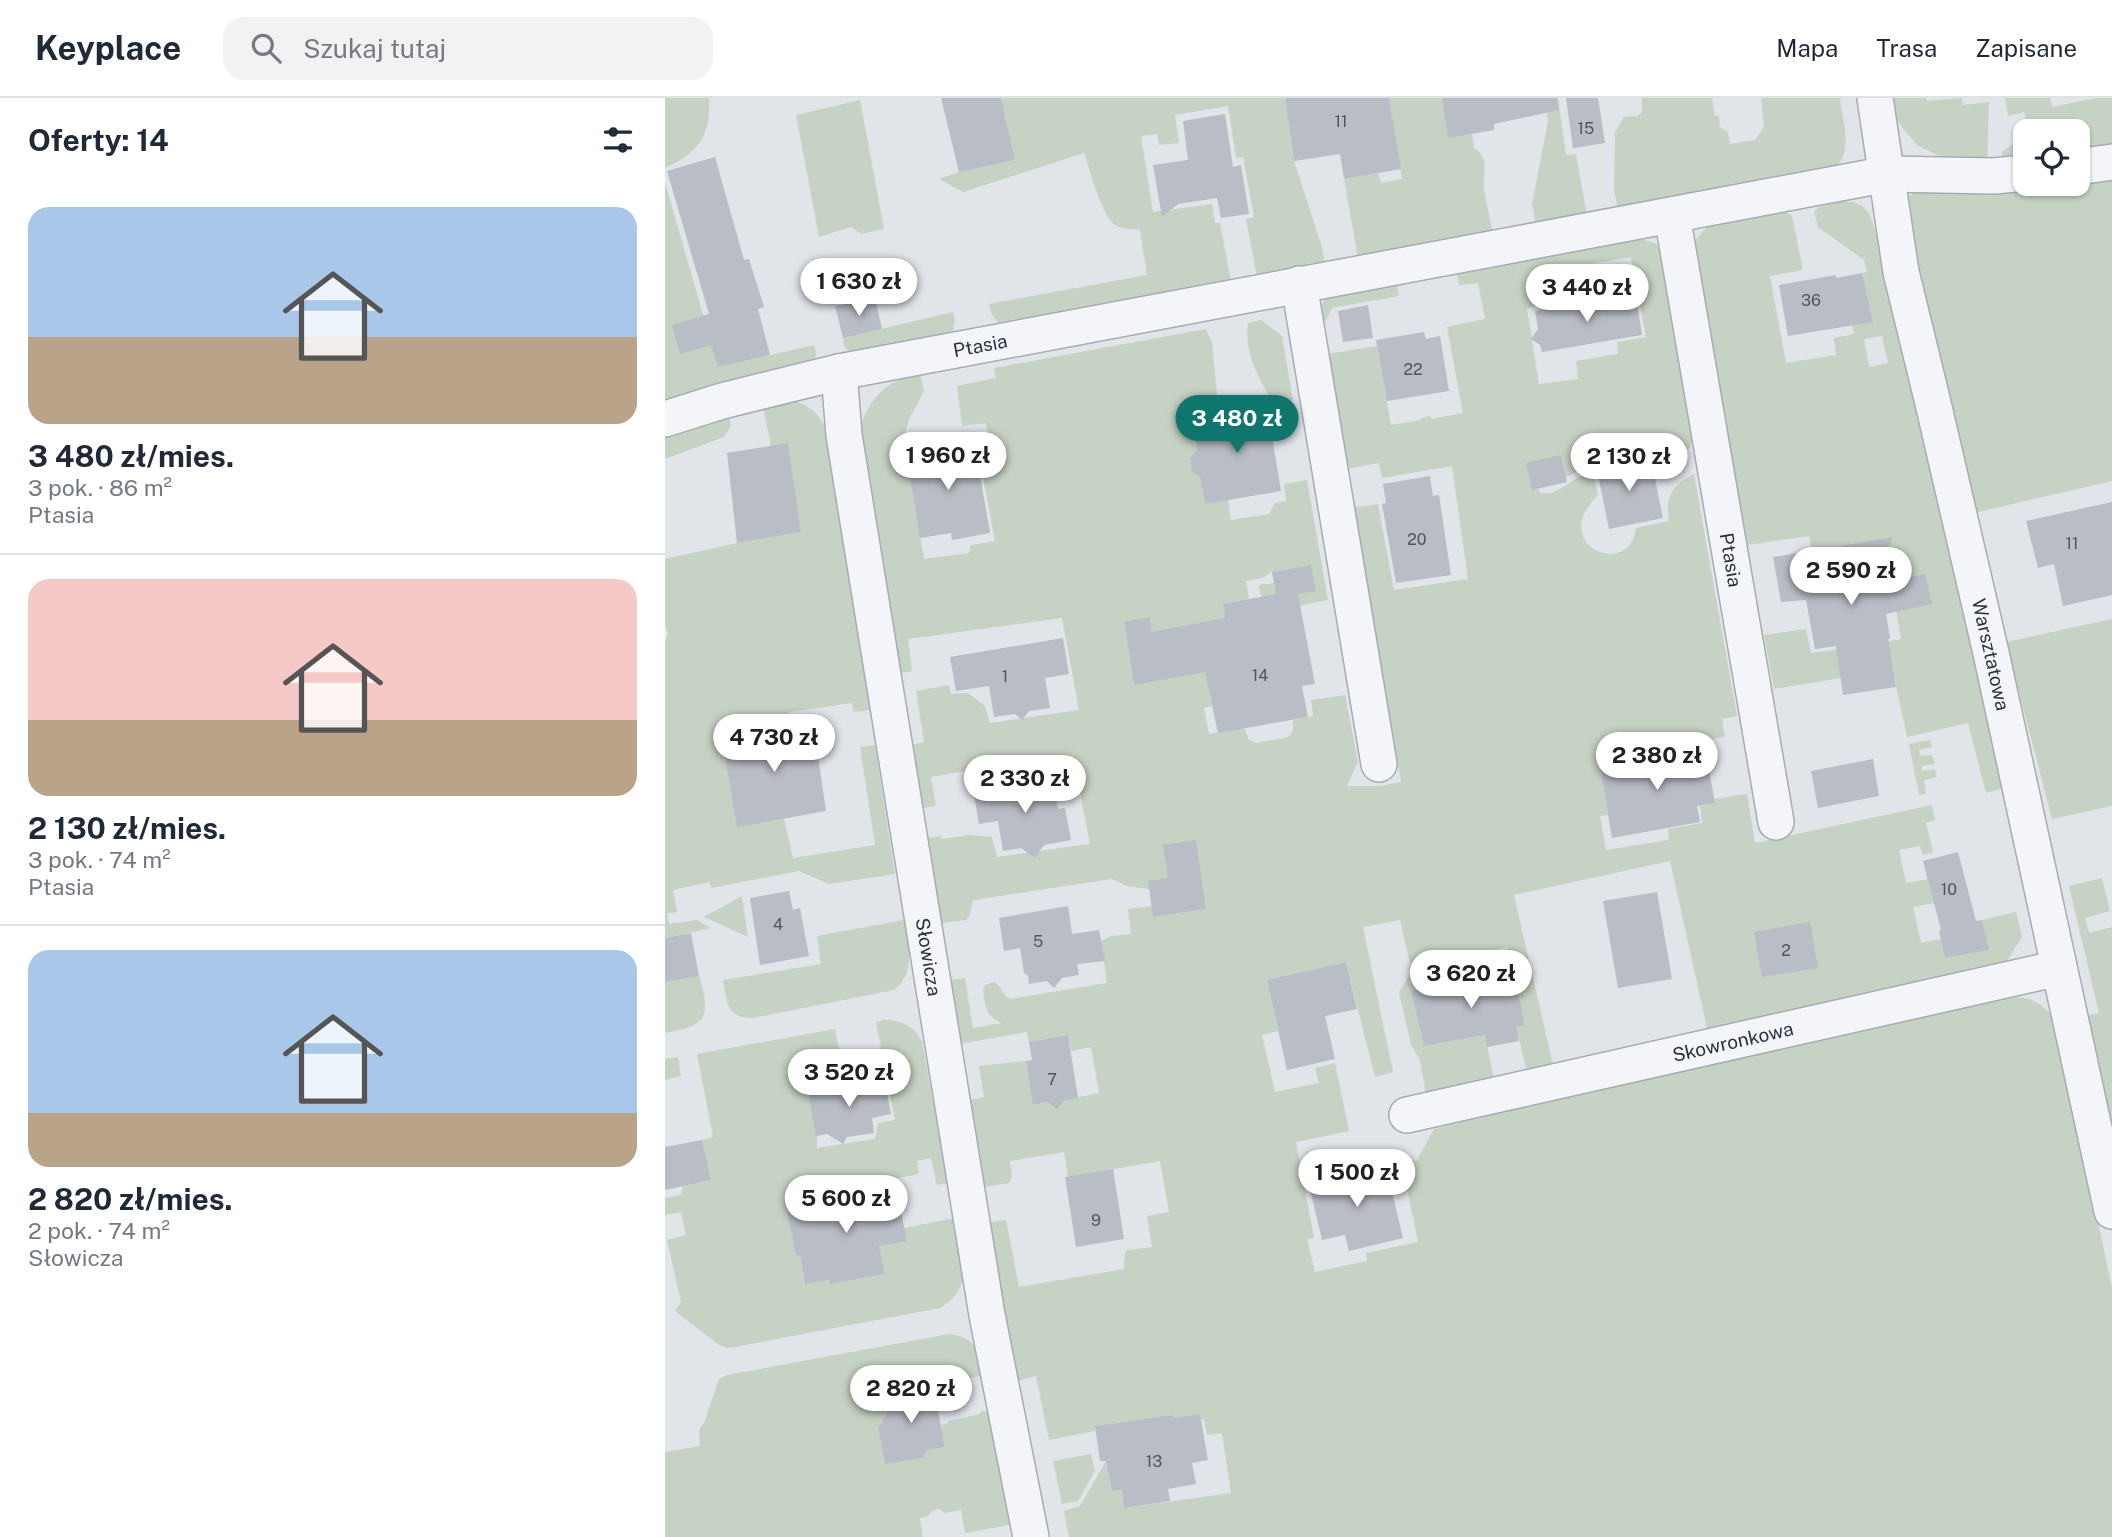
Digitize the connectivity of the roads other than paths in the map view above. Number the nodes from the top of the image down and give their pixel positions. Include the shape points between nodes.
1 (1875, 98) edge
2 (2112, 162) edge
3 (2090, 165) edge
4 (1888, 174) junction
5 (2013, 174) edge
6 (1672, 215) junction
7 (1299, 284) junction
8 (839, 372) junction
9 (665, 419) edge
10 (1379, 764) dead end
11 (1776, 822) dead end
12 (2059, 968) junction
13 (1407, 1115) dead end
14 (2112, 1211) edge
15 (1031, 1537) edge

1 - 4 street, Warsztatowa
2 - 3 street
4 - 5 street, Ptasia
4 - 6 street, Ptasia
4 - 12 street, Warsztatowa via 1901,272 1985,626
6 - 7 street, Ptasia
6 - 11 street, Ptasia
7 - 8 street, Ptasia
7 - 10 street
8 - 9 street, Ptasia
8 - 15 street, Słowicza via 844,435 986,1315
12 - 13 street, Skowronkowa
12 - 14 street, Warsztatowa

